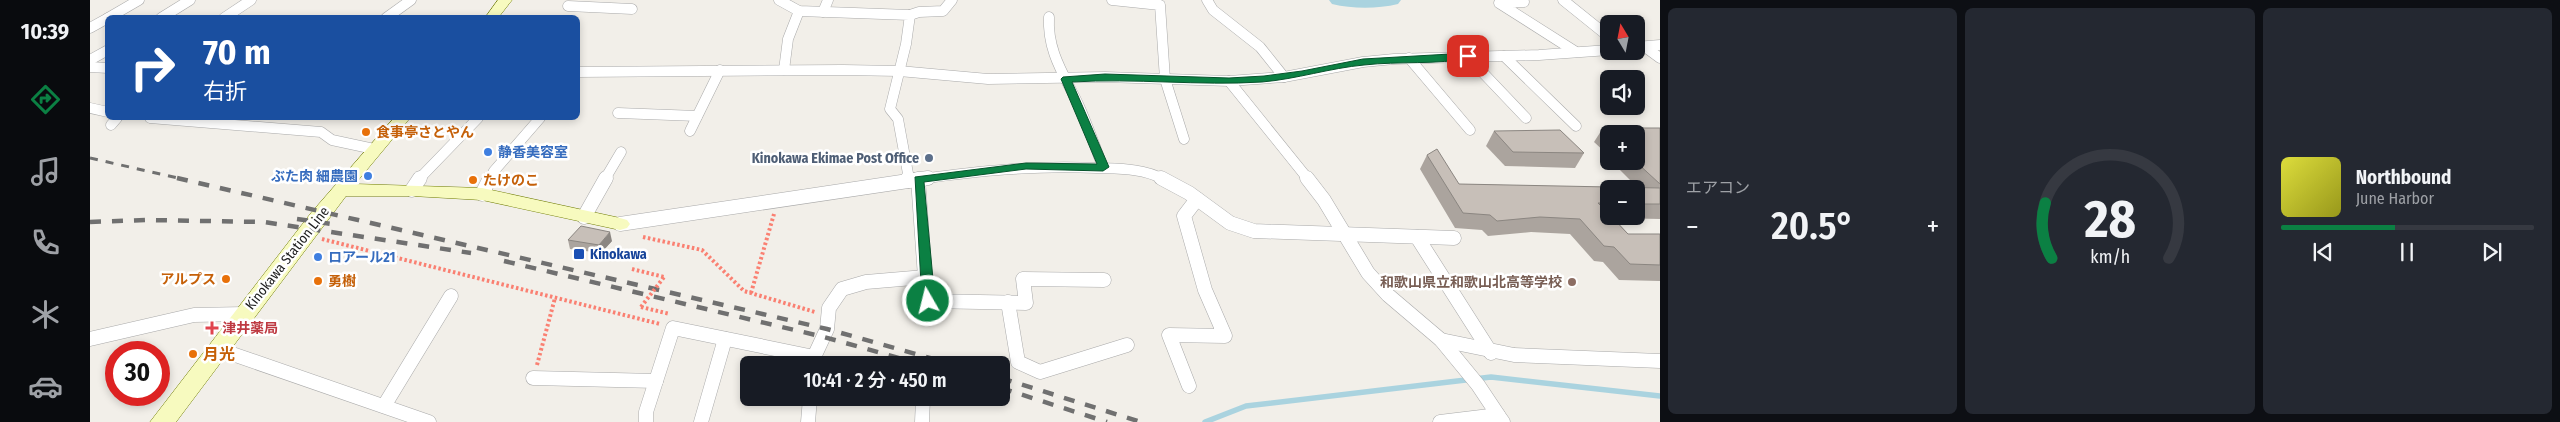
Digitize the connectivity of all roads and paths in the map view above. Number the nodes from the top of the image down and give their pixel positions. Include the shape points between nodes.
1 (138, 0) edge
2 (190, 0) edge
3 (251, 0) edge
4 (411, 0) edge
5 (505, 0) edge
6 (779, 0) edge
7 (828, 0) edge
8 (952, 0) edge
9 (1112, 0) edge
10 (1207, 0) edge
11 (1563, 0) edge
12 (1524, 2) dead end
13 (568, 3) edge
14 (632, 9) dead end
15 (799, 11) junction
16 (824, 12) junction
17 (113, 15) edge
18 (166, 15) edge
19 (228, 15) edge
20 (390, 15) edge
21 (493, 15) edge
22 (562, 15) edge
23 (910, 15) junction
24 (1049, 17) dead end
25 (105, 20) edge
26 (90, 28) edge
27 (1600, 30) edge
28 (1660, 45) edge
29 (1645, 46) edge
30 (1645, 50) edge
31 (1600, 51) edge
32 (105, 52) edge
33 (1576, 52) junction
34 (1468, 56) junction
35 (1504, 56) junction
36 (1409, 58) junction
37 (1660, 58) edge
38 (90, 60) edge
39 (90, 67) edge
40 (105, 68) edge
41 (720, 70) junction
42 (784, 70) junction
43 (899, 71) junction
44 (580, 72) edge
45 (1284, 77) junction
46 (1066, 79) junction
47 (1165, 79) junction
48 (1229, 81) junction
49 (90, 108) edge
50 (105, 111) edge
51 (618, 113) dead end
52 (697, 116) junction
53 (1526, 118) dead end
54 (175, 120) edge
55 (400, 120) edge
56 (476, 120) edge
57 (538, 120) edge
58 (1576, 126) dead end
59 (1470, 130) dead end
60 (690, 131) dead end
61 (1184, 139) dead end
62 (374, 149) junction
63 (621, 152) dead end
64 (1103, 167) junction
65 (914, 180) junction
66 (340, 190) junction
67 (412, 190) junction
68 (482, 194) junction
69 (1198, 199) junction
70 (778, 200) junction
71 (584, 217) junction
72 (620, 224) joint
73 (305, 235) junction
74 (635, 235) dead end
75 (1344, 236) junction
76 (1417, 237) junction
77 (1454, 238) dead end
78 (632, 269) dead end
79 (925, 276) junction
80 (1104, 280) dead end
81 (751, 293) junction
82 (451, 296) dead end
83 (556, 298) junction
84 (1008, 302) junction
85 (244, 314) junction
86 (828, 316) junction
87 (674, 322) junction
88 (90, 339) edge
89 (726, 339) junction
90 (1441, 340) junction
91 (1127, 345) dead end
92 (218, 349) junction
93 (1491, 353) junction
94 (794, 356) edge
95 (816, 356) edge
96 (1660, 361) edge
97 (533, 378) joint
98 (656, 381) junction
99 (1190, 386) dead end
100 (384, 406) junction
101 (809, 406) edge
102 (923, 406) edge
103 (1500, 418) edge
104 (162, 422) edge
105 (429, 422) edge
106 (646, 422) edge
107 (701, 422) edge
108 (808, 422) edge
109 (922, 422) edge
110 (1440, 422) edge

1 - 17 street
2 - 18 street
3 - 19 street
4 - 20 street
5 - 21 main road
6 - 15 street
7 - 16 street
8 - 23 street via 943,11
9 - 47 street via 1160,5
10 - 45 street via 1213,10 1260,47
11 - 27 street
12 - 33 street via 1499,3
13 - 14 street
13 - 22 street
15 - 16 street
15 - 42 street via 788,39
16 - 23 street
23 - 43 street
24 - 46 street via 1047,34 1056,64
25 - 26 street
28 - 29 street
30 - 37 street
31 - 33 street
32 - 38 street
33 - 35 street
34 - 35 street
34 - 36 street
34 - 53 street
35 - 58 street
36 - 45 street via 1363,62
36 - 59 street
39 - 40 street
41 - 42 street
41 - 44 street
41 - 52 street
42 - 43 street
43 - 46 street via 988,79
43 - 65 street via 890,109 898,119
45 - 48 street
46 - 47 street
46 - 64 street
47 - 48 street
47 - 61 street
48 - 75 street via 1324,200
49 - 50 street
51 - 52 street
52 - 60 street
54 - 62 street via 322,132 332,140
55 - 62 main road, Kinokawa Station Line
56 - 67 street via 424,173
57 - 68 street via 494,171
62 - 66 main road, Kinokawa Station Line
63 - 71 street
64 - 65 street via 1026,166
64 - 69 street via 1148,173
65 - 70 street
65 - 79 street
66 - 67 main road
66 - 73 main road, Kinokawa Station Line
67 - 68 main road
68 - 71 main road
69 - 75 street via 1230,223 1254,231
69 - 99 street via 1184,216 1205,290 1225,336 1169,335
70 - 72 street
70 - 81 path
71 - 72 main road
73 - 83 path
73 - 85 main road, Kinokawa Station Line
74 - 81 path via 702,250 744,291
75 - 76 street
75 - 90 street via 1368,273 1388,295
76 - 77 street
76 - 93 street
78 - 87 path, bridge via 664,277 641,307
79 - 84 street via 928,301
79 - 86 street via 866,282 842,289 829,308
80 - 84 street via 1023,279 1026,303
81 - 86 path
82 - 100 street
83 - 87 path
83 - 97 path
84 - 91 street via 1018,362 1040,372
85 - 88 street via 194,315
85 - 92 main road, Kinokawa Station Line
86 - 95 street
87 - 89 street
87 - 98 street
89 - 94 street
89 - 107 street
90 - 93 street
90 - 103 street
92 - 100 street
92 - 104 main road, Kinokawa Station Line
93 - 96 street
97 - 98 street
98 - 106 street
100 - 105 street
101 - 108 street
102 - 109 street
103 - 110 street

